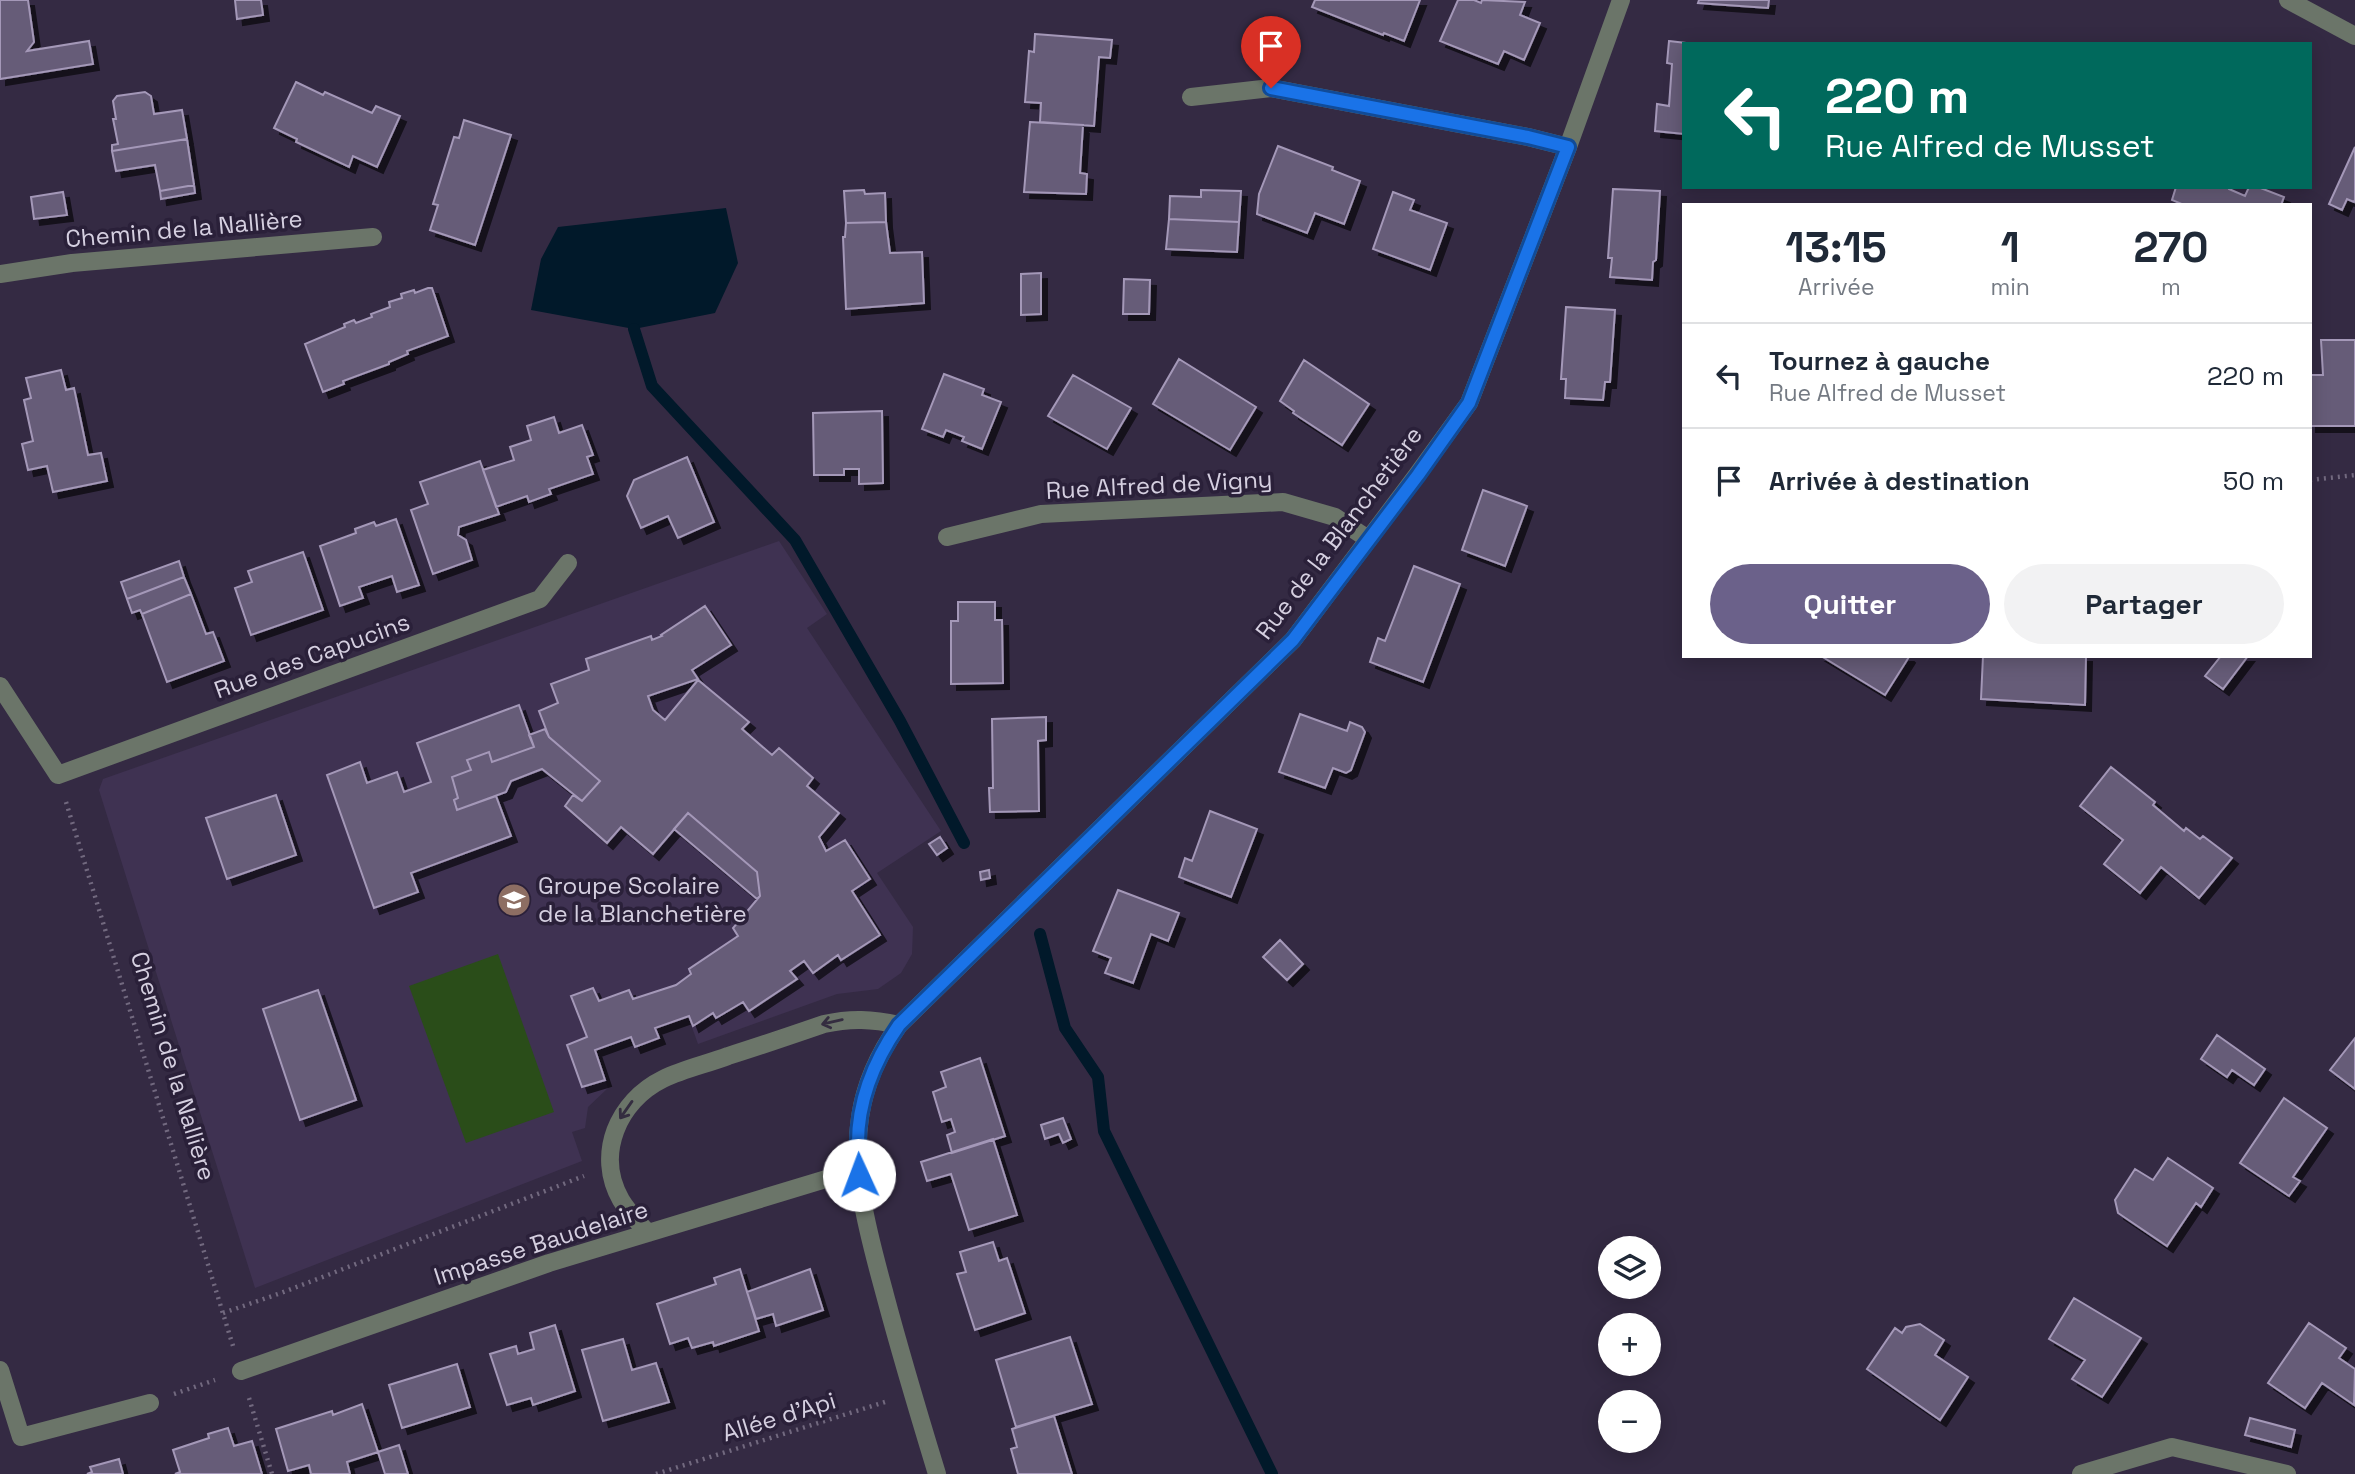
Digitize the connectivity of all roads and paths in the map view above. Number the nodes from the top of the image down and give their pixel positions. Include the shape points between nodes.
1 (1621, 0) edge
2 (2288, 0) edge
3 (2355, 36) edge
4 (1191, 97) dead end
5 (1568, 147) junction
6 (373, 237) dead end
7 (0, 274) edge
8 (2355, 475) edge
9 (2312, 480) edge
10 (947, 537) dead end
11 (1368, 539) junction
12 (568, 563) dead end
13 (0, 686) edge
14 (58, 775) junction
15 (899, 1025) junction
16 (610, 1165) junction
17 (859, 1172) junction
18 (648, 1233) junction
19 (223, 1312) junction
20 (0, 1370) edge
21 (241, 1371) junction
22 (912, 1394) junction
23 (150, 1403) joint
24 (272, 1474) edge
25 (656, 1474) edge
26 (937, 1474) edge
27 (2081, 1474) edge
28 (2287, 1474) edge

1 - 5 street, Rue de la Blanchetière
2 - 3 street
4 - 5 street via 1271,88
5 - 11 street, Rue de la Blanchetière via 1469,403
6 - 7 street, Chemin de la Nallière via 72,263
8 - 9 path
10 - 11 street, Rue Alfred de Vigny via 1041,514 1283,502 1335,517
11 - 15 street, Rue de la Blanchetière via 1293,640
12 - 14 street, Rue des Capucins via 540,599
13 - 14 street
14 - 19 path, Chemin de la Nallière
15 -> 16 street via 850,1018 662,1079 622,1114 611,1145
15 - 17 street, Rue de la Blanchetière via 883,1047 864,1095
16 - 18 street via 621,1201
16 - 19 path
17 - 18 street, Impasse Baudelaire
17 - 22 street, Rue de la Blanchetière via 871,1244
18 - 21 street, Impasse Baudelaire
19 - 21 path, Chemin de la Nallière
20 - 23 street via 20,1437
21 - 23 path
21 - 24 path, Chemin de la Nallière
22 - 25 path, Allée d'Api
22 - 26 street, Rue de la Blanchetière
27 - 28 street via 2172,1447

